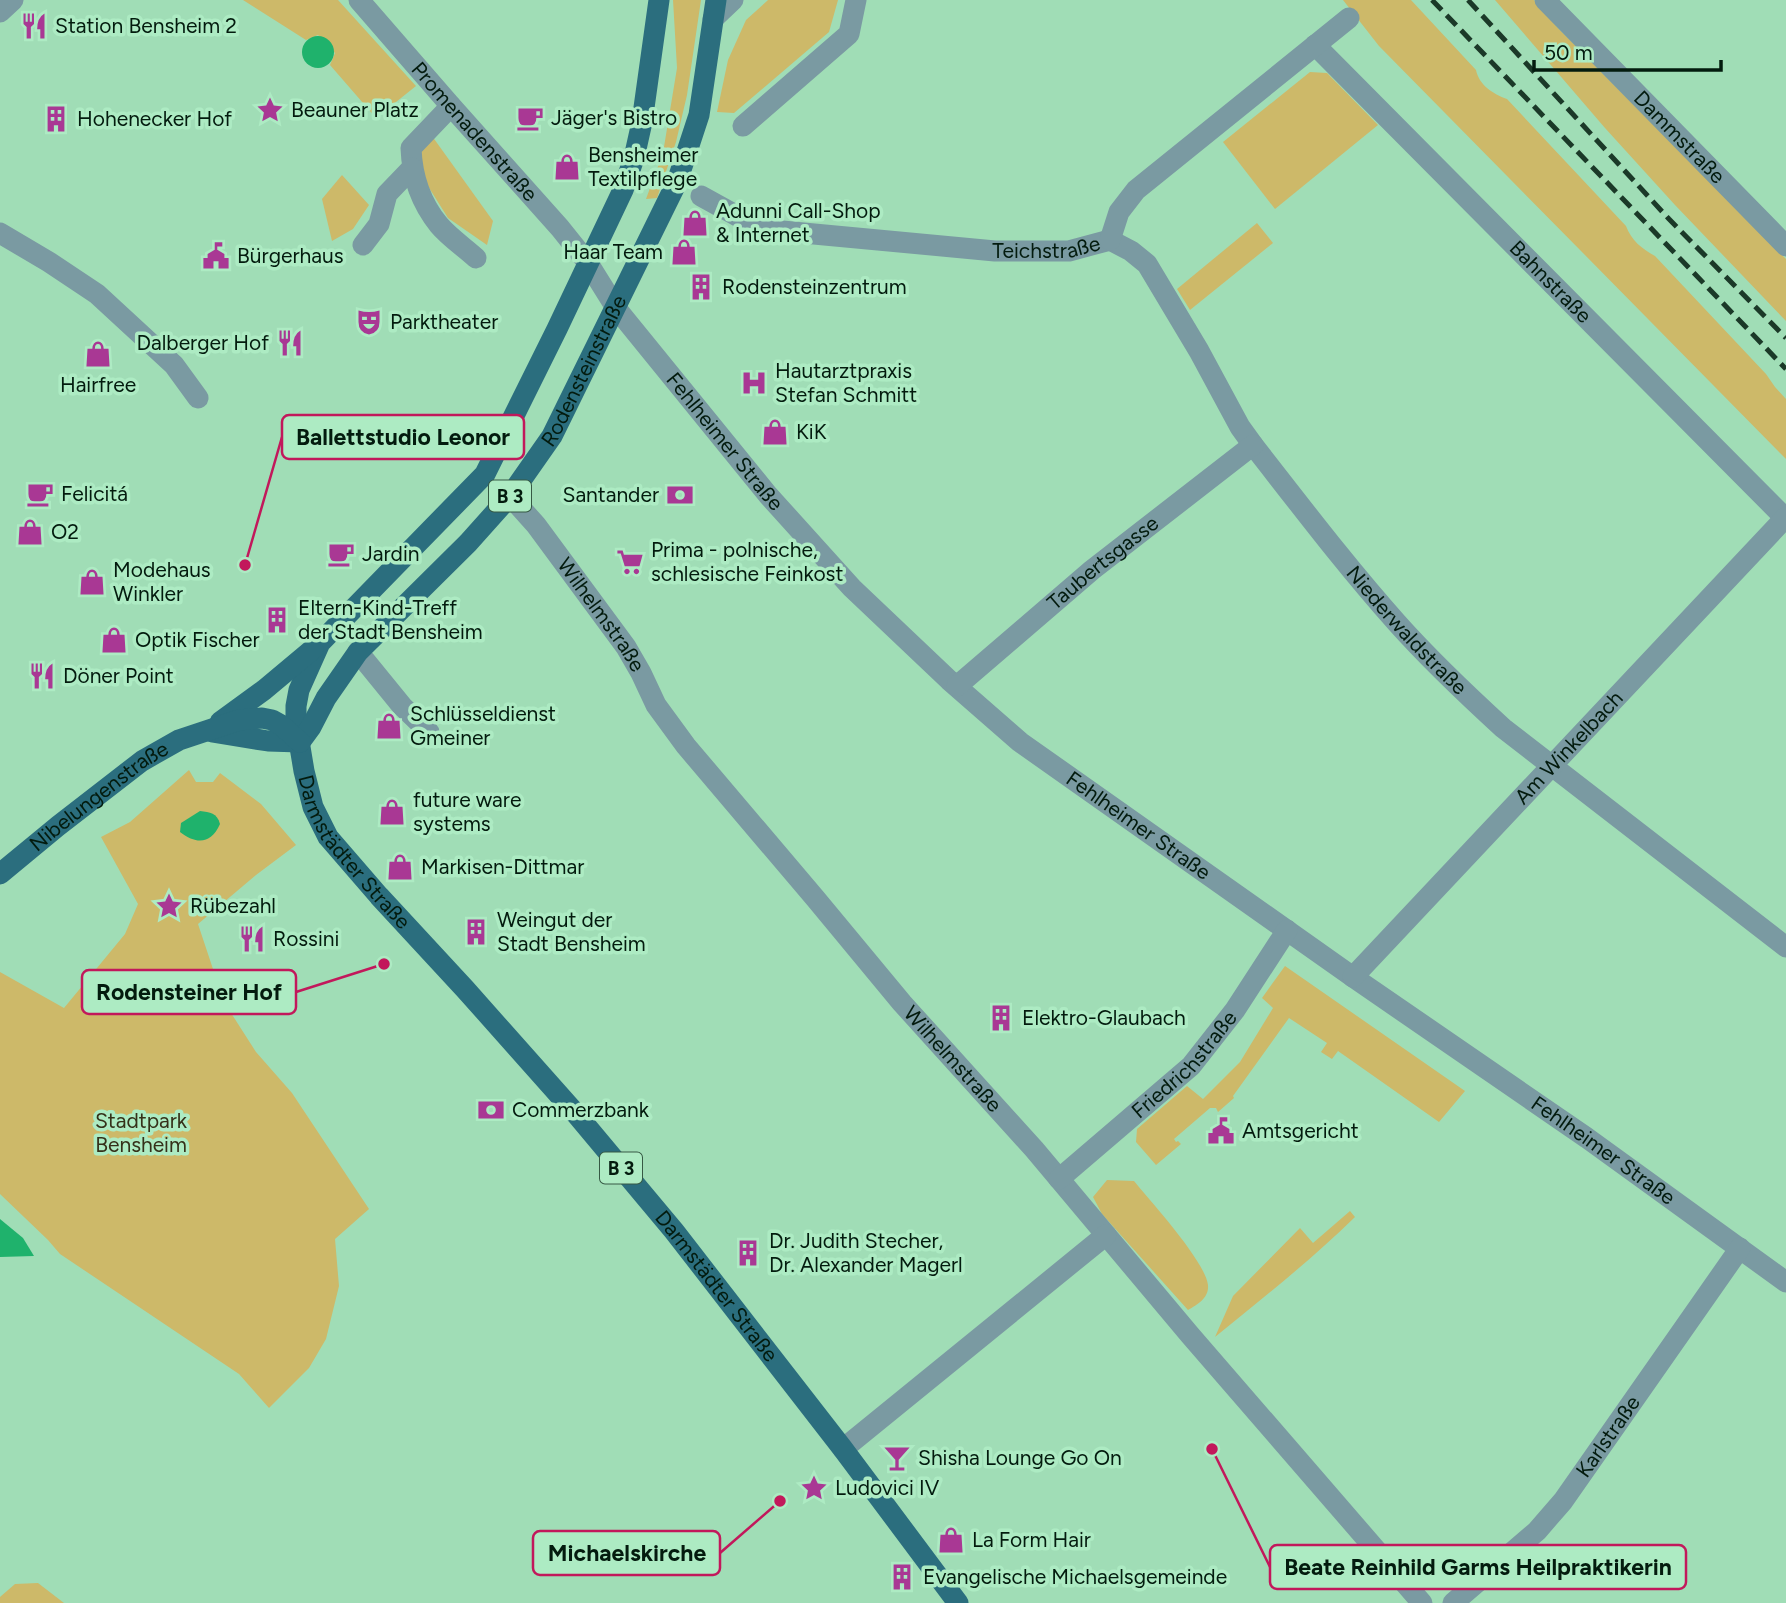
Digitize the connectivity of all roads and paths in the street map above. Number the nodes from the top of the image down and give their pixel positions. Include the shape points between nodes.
1 (13, 0) edge
2 (359, 0) edge
3 (659, 0) edge
4 (733, 0) edge
5 (856, 0) edge
6 (1545, 0) edge
7 (715, 9) edge
8 (0, 12) edge
9 (1349, 18) dead end
10 (1315, 45) junction
11 (451, 106) junction
12 (743, 126) dead end
13 (412, 167) junction
14 (701, 196) dead end
15 (0, 233) edge
16 (1110, 240) junction
17 (363, 245) dead end
18 (1786, 246) edge
19 (476, 258) dead end
20 (588, 263) junction
21 (616, 308) junction
22 (198, 398) dead end
23 (1253, 445) junction
24 (510, 496) junction
25 (1786, 518) edge
26 (320, 643) junction
27 (358, 652) junction
28 (957, 686) junction
29 (207, 731) junction
30 (429, 732) dead end
31 (300, 742) junction
32 (1552, 767) junction
33 (0, 874) edge
34 (1287, 930) junction
35 (1786, 947) edge
36 (1353, 977) junction
37 (1059, 1179) junction
38 (1106, 1235) junction
39 (1740, 1248) junction
40 (1786, 1282) edge
41 (843, 1449) junction
42 (958, 1603) edge
43 (1422, 1603) edge
44 (1453, 1603) edge

1 - 8 street
2 - 11 street, Promenadenstraße
3 - 20 main road, Rodensteinstraße / B 3 via 634,158
4 - 7 street
5 - 12 street via 849,34
6 - 18 street, Dammstraße
7 - 21 main road, Rodensteinstraße / B 3 via 699,115 677,182
9 - 10 street, Teichstraße
10 - 16 street, Teichstraße via 1136,190 1119,212
10 - 25 street, Bahnstraße
11 - 13 street via 411,148
11 - 20 street, Promenadenstraße
13 - 17 street via 387,194 379,224
13 - 19 street via 423,200 440,226
14 - 16 street, Teichstraße via 761,229 995,251 1069,251
15 - 22 street via 97,294 174,365
16 - 23 street, Niederwaldstraße via 1147,264
20 - 21 street, Fehlheimer Straße
20 - 26 main road, Rodensteinstraße / B 3 via 485,474
21 - 24 main road, Rodensteinstraße / B 3 via 552,436
21 - 28 street, Fehlheimer Straße via 786,515 852,588
23 - 28 street, Taubertsgasse via 1092,570
23 - 32 street, Niederwaldstraße via 1398,625 1465,694
24 - 27 main road, Rodensteinstraße / B 3
24 - 37 street, Wilhelmstraße via 626,647 656,705 686,746 902,1003
25 - 32 street, Am Winkelbach
26 - 29 main road
26 - 31 main road, Rodensteinstraße / B 3 via 299,690 296,723
27 - 30 street
27 - 31 main road, Rodensteinstraße / B 3
28 - 34 street, Fehlheimer Straße via 1020,742
29 - 31 main road, Nibelungenstraße
29 - 33 main road, Nibelungenstraße via 179,740 142,761
31 - 41 main road, Darmstädter Straße / B 3 via 313,807 328,836 641,1191
32 - 35 street, Niederwaldstraße
32 - 36 street, Am Winkelbach
34 - 36 street, Fehlheimer Straße
34 - 37 street, Friedrichstraße via 1235,1010 1191,1066
36 - 39 street, Fehlheimer Straße
37 - 38 street, Wilhelmstraße
38 - 41 street
38 - 43 street, Wilhelmstraße
39 - 40 street, Fehlheimer Straße
39 - 44 street, Karlstraße via 1563,1500 1536,1531
41 - 42 main road, Darmstädter Straße / B 3

